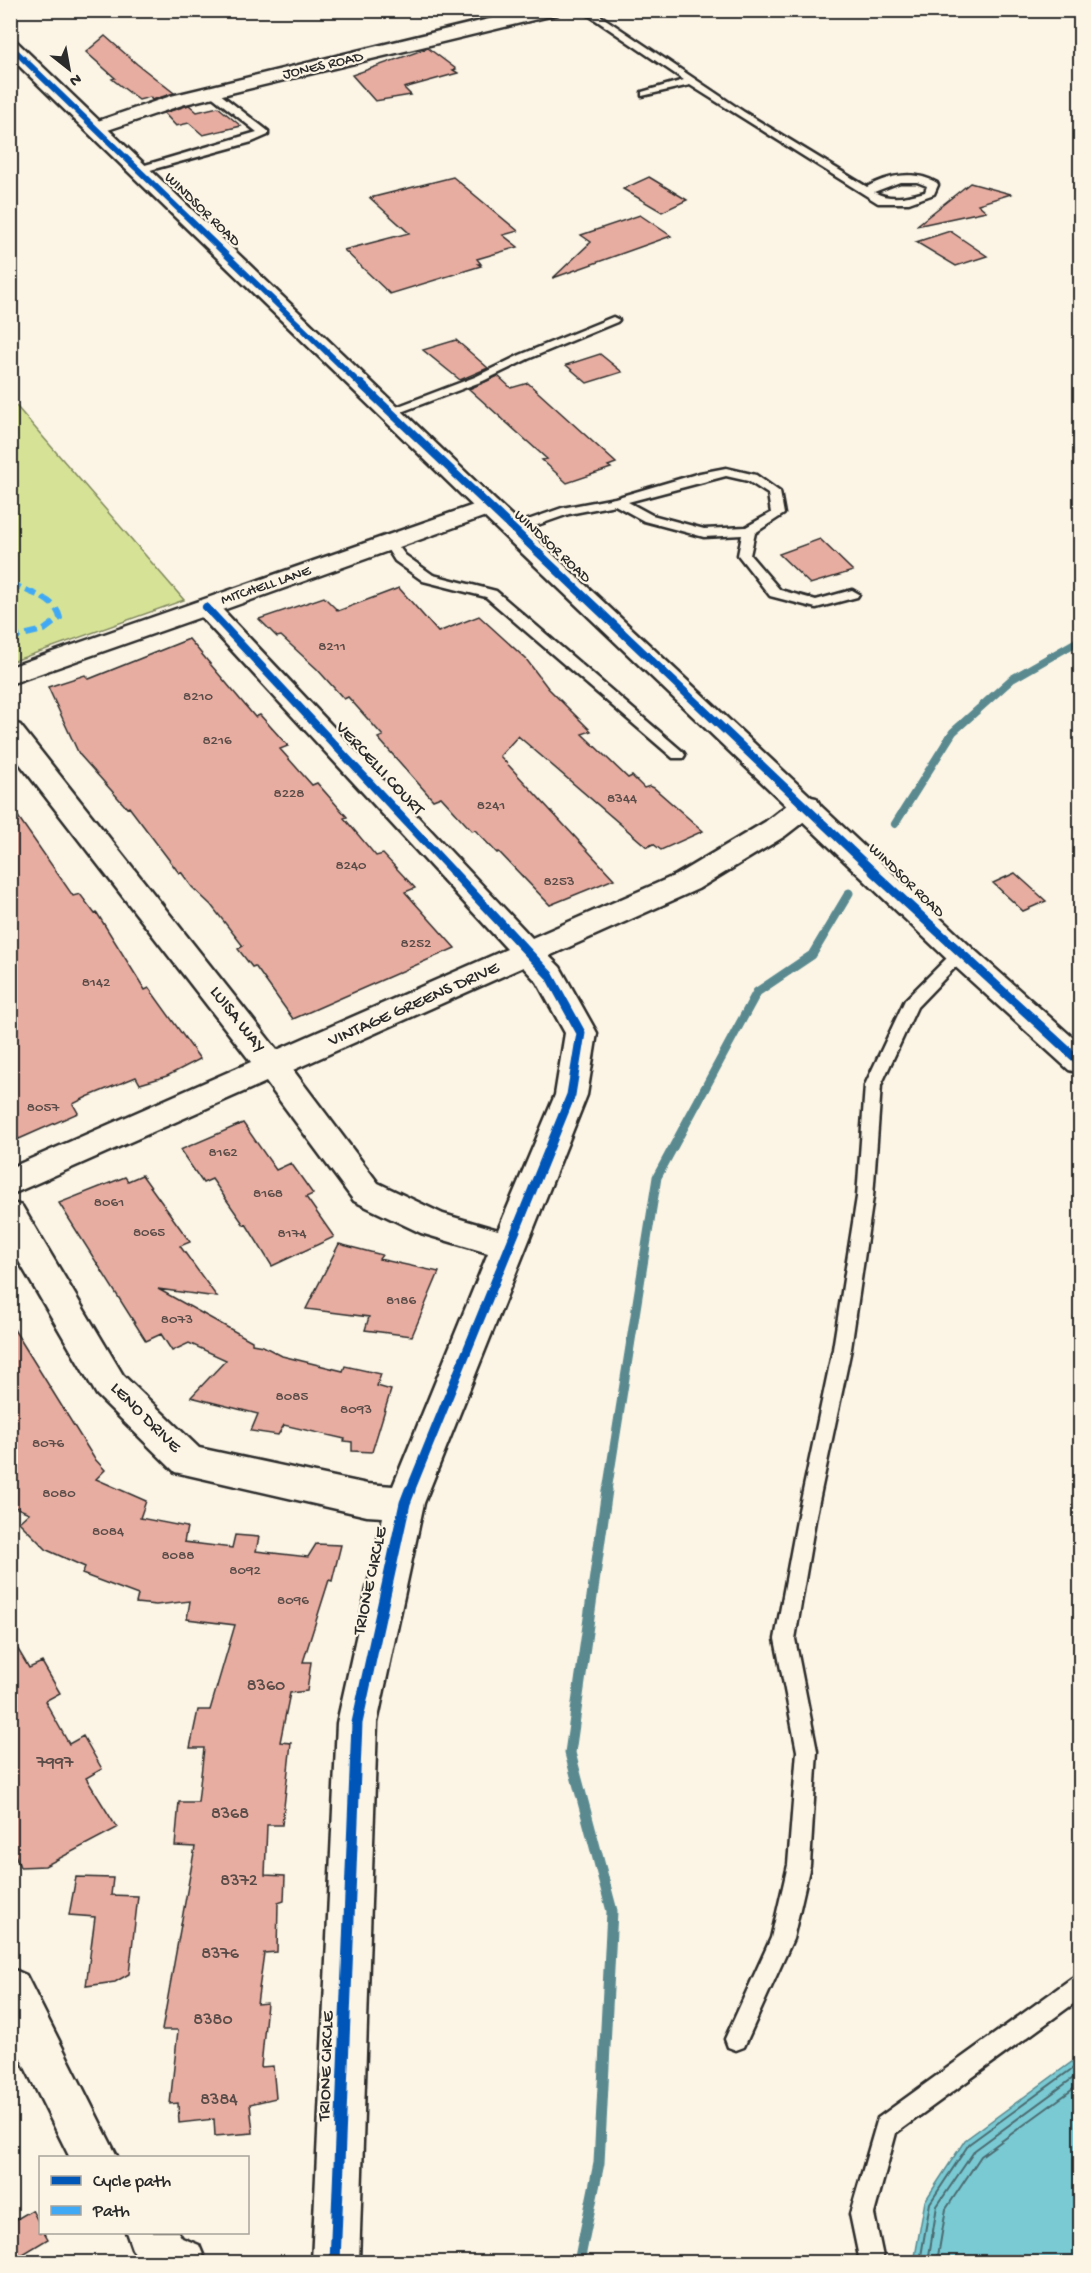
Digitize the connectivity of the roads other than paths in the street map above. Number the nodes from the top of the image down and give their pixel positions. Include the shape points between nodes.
1 (551, 10) edge
2 (585, 10) edge
3 (10, 46) edge
4 (689, 82) junction
5 (212, 92) junction
6 (645, 94) dead end
7 (96, 128) junction
8 (139, 170) junction
9 (868, 191) junction
10 (613, 320) dead end
11 (389, 412) junction
12 (617, 501) junction
13 (488, 507) junction
14 (512, 530) junction
15 (749, 531) junction
16 (389, 542) junction
17 (852, 594) dead end
18 (206, 607) junction
19 (10, 676) edge
20 (10, 731) edge
21 (678, 755) dead end
22 (806, 805) junction
23 (529, 954) junction
24 (960, 954) junction
25 (1080, 1062) edge
26 (272, 1067) junction
27 (10, 1182) edge
28 (10, 1215) edge
29 (508, 1246) junction
30 (405, 1503) junction
31 (1080, 1986) edge
32 (10, 1990) edge
33 (736, 2039) dead end
34 (94, 2156) edge
35 (150, 2234) edge
36 (182, 2262) edge
37 (335, 2262) edge
38 (872, 2262) edge

1 - 5 street, JONES ROAD
2 - 4 lane
3 - 7 street, WINDSOR ROAD
4 - 6 lane
4 - 9 lane
5 - 7 street, JONES ROAD
5 - 8 lane via 264,134
7 - 8 street, WINDSOR ROAD
8 - 11 street, WINDSOR ROAD
9 - 9 lane via 882,201 909,200 929,194 933,185 928,180 909,178 879,184
10 - 11 lane via 479,379
11 - 13 street, WINDSOR ROAD
12 - 14 lane via 566,511
12 - 15 lane via 648,518 704,533
12 - 15 lane via 726,472 752,478 774,492 778,514
13 - 14 street, WINDSOR ROAD
13 - 16 street, MITCHELL LANE
14 - 22 street, WINDSOR ROAD
15 - 17 lane via 744,555 775,593 816,604
16 - 18 street, MITCHELL LANE
16 - 21 lane via 400,558 428,578 491,594
18 - 19 street, MITCHELL LANE
18 - 23 street, VERCELLI COURT
20 - 26 street, LUISA WAY
22 - 23 street, VINTAGE GREENS DRIVE via 775,829 687,882
22 - 24 street, WINDSOR ROAD
23 - 26 street, VINTAGE GREENS DRIVE
23 - 29 street, TRIONE CIRCLE via 549,975 581,1033 571,1095
24 - 25 street, WINDSOR ROAD
24 - 33 lane via 911,1004 873,1085 865,1197 842,1348 785,1639 807,1750 799,1865 782,1939
26 - 27 street, VINTAGE GREENS DRIVE
26 - 29 street, LUISA WAY via 366,1192 434,1224
28 - 30 street, LENO DRIVE via 110,1385 188,1461 367,1500
29 - 30 street, TRIONE CIRCLE
30 - 37 street, TRIONE CIRCLE via 357,1723
31 - 38 lane via 886,2126 862,2214
32 - 34 street
35 - 36 street via 168,2259

